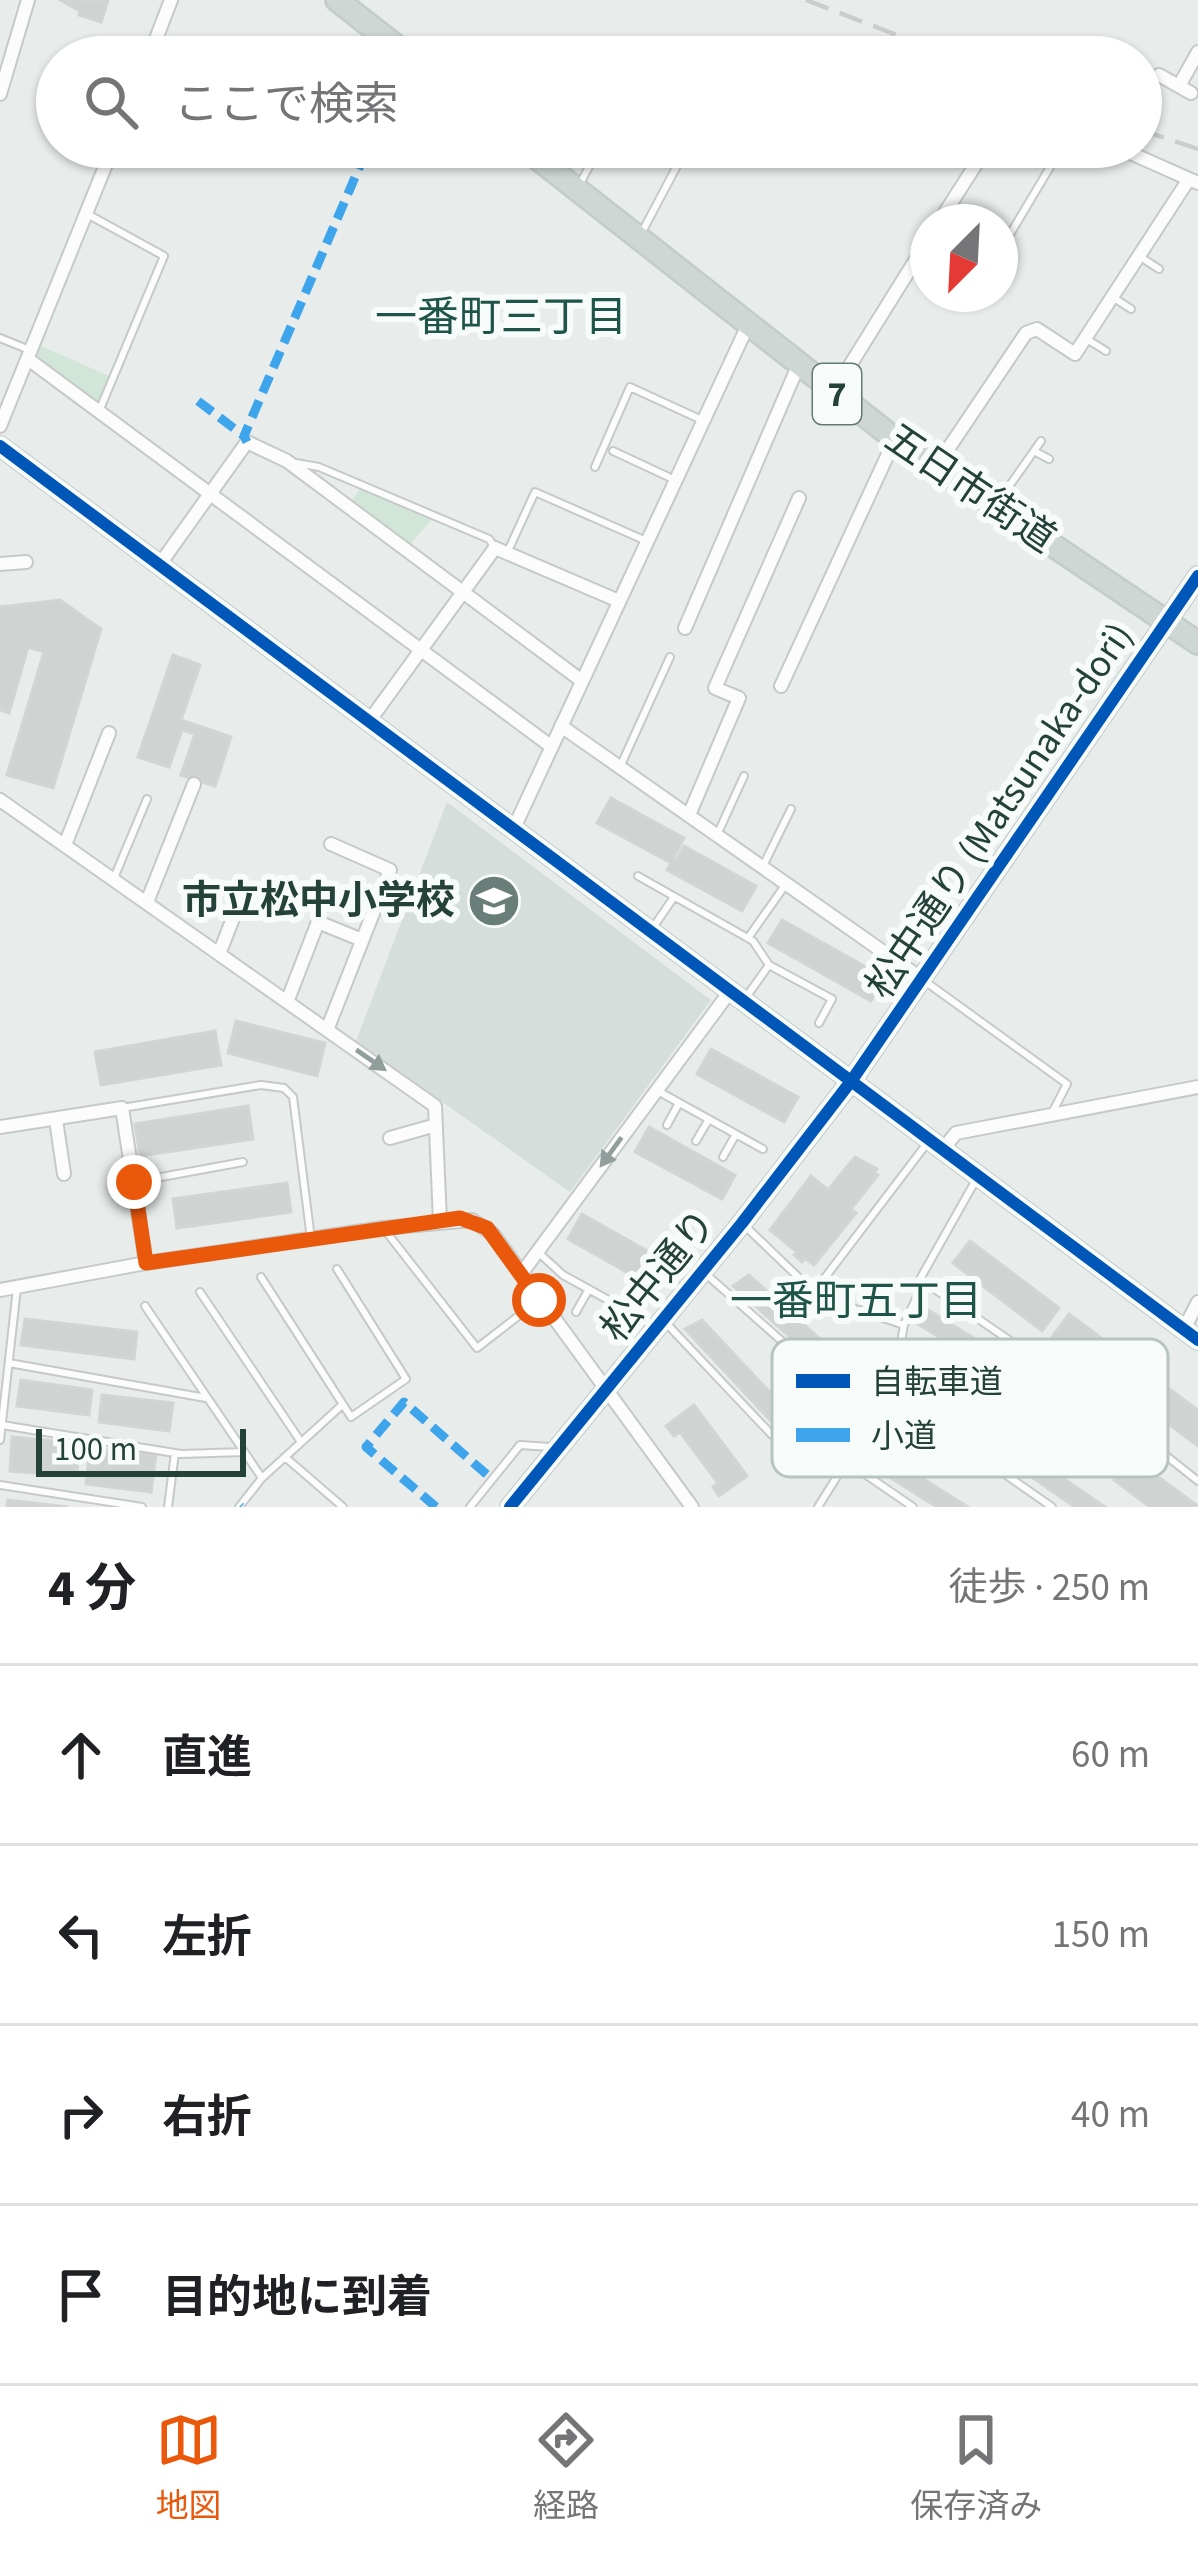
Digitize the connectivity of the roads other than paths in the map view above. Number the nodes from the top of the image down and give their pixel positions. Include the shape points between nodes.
1 (28, 0) edge
2 (171, 0) edge
3 (337, 0) edge
4 (157, 36) edge
5 (383, 36) edge
6 (1198, 52) edge
7 (1162, 77) edge
8 (0, 94) edge
9 (1162, 167) edge
10 (104, 168) edge
11 (549, 168) edge
12 (588, 168) edge
13 (676, 168) edge
14 (974, 168) edge
15 (1049, 168) edge
16 (1193, 181) edge
17 (577, 190) junction
18 (952, 204) edge
19 (86, 213) junction
20 (1018, 221) edge
21 (639, 238) junction
22 (1139, 256) junction
23 (910, 269) edge
24 (1159, 269) dead end
25 (1112, 297) junction
26 (1131, 309) dead end
27 (748, 325) junction
28 (0, 338) edge
29 (1085, 338) junction
30 (1106, 351) dead end
31 (29, 355) junction
32 (799, 364) junction
33 (834, 391) junction
34 (99, 412) junction
35 (704, 421) junction
36 (0, 426) edge
37 (895, 439) junction
38 (1042, 441) dead end
39 (0, 446) edge
40 (614, 451) dead end
41 (1034, 451) junction
42 (1048, 459) dead end
43 (287, 461) junction
44 (595, 467) dead end
45 (936, 467) junction
46 (676, 481) junction
47 (212, 494) junction
48 (799, 498) dead end
49 (995, 506) junction
50 (647, 542) junction
51 (501, 550) junction
52 (26, 562) dead end
53 (0, 564) edge
54 (160, 564) junction
55 (1198, 576) edge
56 (462, 592) junction
57 (619, 601) junction
58 (1166, 622) junction
59 (685, 628) dead end
60 (1198, 643) edge
61 (420, 650) junction
62 (670, 656) dead end
63 (582, 681) junction
64 (781, 686) dead end
65 (370, 720) junction
66 (562, 726) junction
67 (109, 733) dead end
68 (552, 747) junction
69 (620, 767) junction
70 (744, 776) dead end
71 (194, 784) dead end
72 (147, 799) dead end
73 (0, 800) edge
74 (790, 809) dead end
75 (689, 815) junction
76 (514, 828) junction
77 (717, 835) junction
78 (331, 844) dead end
79 (65, 845) junction
80 (763, 867) junction
81 (638, 875) dead end
82 (114, 878) junction
83 (786, 884) junction
84 (245, 889) dead end
85 (674, 897) junction
86 (147, 902) junction
87 (651, 930) junction
88 (748, 938) junction
89 (362, 940) junction
90 (219, 954) junction
91 (770, 965) junction
92 (922, 979) junction
93 (737, 995) junction
94 (287, 1002) junction
95 (819, 1022) dead end
96 (327, 1030) junction
97 (852, 1080) junction
98 (1198, 1087) edge
99 (656, 1090) junction
100 (679, 1103) junction
101 (122, 1108) junction
102 (1052, 1113) junction
103 (709, 1119) junction
104 (56, 1120) junction
105 (436, 1125) junction
106 (667, 1125) dead end
107 (0, 1127) edge
108 (736, 1134) junction
109 (390, 1138) dead end
110 (696, 1142) dead end
111 (937, 1144) junction
112 (764, 1150) dead end
113 (723, 1157) dead end
114 (243, 1162) dead end
115 (64, 1174) dead end
116 (979, 1175) junction
117 (134, 1182) junction
118 (440, 1221) junction
119 (742, 1223) junction
120 (383, 1228) junction
121 (311, 1239) junction
122 (538, 1252) junction
123 (146, 1263) junction
124 (337, 1269) dead end
125 (702, 1270) junction
126 (521, 1274) junction
127 (261, 1277) dead end
128 (923, 1281) junction
129 (17, 1288) junction
130 (589, 1289) junction
131 (0, 1290) edge
132 (200, 1292) dead end
133 (814, 1292) junction
134 (539, 1300) junction
135 (1198, 1302) edge
136 (145, 1306) dead end
137 (576, 1312) dead end
138 (630, 1312) dead end
139 (662, 1319) junction
140 (904, 1325) junction
141 (1191, 1335) edge
142 (780, 1339) edge
143 (901, 1339) edge
144 (1008, 1339) edge
145 (9, 1363) junction
146 (604, 1391) junction
147 (208, 1399) junction
148 (341, 1406) junction
149 (2, 1425) edge
150 (772, 1435) edge
151 (0, 1439) edge
152 (301, 1442) junction
153 (555, 1450) junction
154 (244, 1451) junction
155 (175, 1453) junction
156 (285, 1457) junction
157 (1168, 1457) edge
158 (837, 1477) edge
159 (869, 1477) edge
160 (1009, 1477) edge
161 (262, 1478) junction
162 (1198, 1480) edge
163 (0, 1485) edge
164 (521, 1502) edge
165 (142, 1507) edge
166 (167, 1507) edge
167 (239, 1507) edge
168 (343, 1507) edge
169 (470, 1507) edge
170 (692, 1507) edge
171 (818, 1507) edge
172 (913, 1507) edge
173 (1052, 1507) edge

1 - 8 street
2 - 4 street
3 - 5 main road
6 - 7 street via 1185,89
9 - 16 street
10 - 19 street
11 - 17 main road, 五日市街道 / 7
12 - 17 lane
13 - 21 lane
14 - 18 street
15 - 20 lane
16 - 22 street
17 - 21 main road, 五日市街道 / 7
19 - 31 street
19 - 34 lane via 164,256
21 - 27 main road, 五日市街道 / 7
22 - 24 lane
22 - 25 street
23 - 33 street
25 - 26 lane
25 - 29 street
27 - 32 main road, 五日市街道 / 7
27 - 35 street
28 - 31 lane
29 - 30 lane
29 - 45 street via 1075,353 1037,329 1026,333
31 - 34 street
31 - 36 street
32 - 33 main road, 五日市街道 / 7
32 - 59 street
33 - 37 main road, 五日市街道 / 7
34 - 47 street
35 - 44 lane via 630,387
35 - 46 street
37 - 45 main road, 五日市街道 / 7
37 - 64 street
38 - 41 lane
39 - 54 street
40 - 46 lane
41 - 42 lane
41 - 49 lane
43 - 47 street via 247,442
43 - 51 lane via 319,467
43 - 56 street
45 - 49 main road, 五日市街道 / 7
46 - 50 street
47 - 54 street
47 - 61 street
48 - 75 street via 716,688 739,698
49 - 58 main road, 五日市街道 / 7
50 - 51 lane via 535,492
50 - 57 street
51 - 56 street
51 - 57 street
52 - 53 street
54 - 65 street
55 - 58 street, 松中通り (Matsunaka-dori)
56 - 61 street
56 - 63 street
57 - 63 street
58 - 60 main road, 五日市街道 / 7
58 - 92 street, 松中通り (Matsunaka-dori)
61 - 65 street
61 - 68 street
62 - 69 lane
63 - 66 street
65 - 76 street
66 - 68 street
66 - 69 street
67 - 79 street
68 - 76 street
69 - 75 street
70 - 77 lane
71 - 86 street
72 - 82 lane
73 - 79 street
74 - 80 lane
75 - 77 street
76 - 87 street
77 - 80 street
78 - 89 street via 390,870
79 - 82 street
80 - 83 street
81 - 85 lane
82 - 86 street
83 - 88 lane
83 - 92 street
84 - 90 street
85 - 87 lane
85 - 88 lane
86 - 90 street
87 - 93 street
88 - 91 lane
89 - 94 street via 318,922
89 - 96 street
90 - 94 street
91 - 93 lane
91 - 95 lane via 832,999
92 - 97 street, 松中通り (Matsunaka-dori)
92 - 102 lane via 1067,1084
93 - 97 street
93 - 99 street
94 - 96 street
96 -> 105 street via 435,1106
97 - 111 street
97 - 119 street, 松中通り
98 - 102 street
99 - 100 lane
99 -> 122 street
100 - 103 lane
100 - 106 lane
101 - 104 street
101 - 117 street
101 - 121 lane via 284,1088 293,1097
102 - 111 street
103 - 108 lane
103 - 110 lane
104 - 107 street
104 - 115 street
105 - 109 street
105 - 118 street
108 - 112 lane
108 - 113 lane
111 - 116 street
111 - 133 lane
114 - 117 lane
116 - 128 lane
116 - 141 street
117 - 123 street
118 - 120 street
118 - 126 street via 480,1223
119 - 125 street, 松中通り
119 - 133 lane
120 - 121 street
120 - 134 lane via 477,1348
121 - 123 street
122 - 126 street
122 - 130 lane
123 - 129 street
124 - 148 lane via 406,1379 351,1417
125 - 139 street, 松中通り
125 - 142 lane
126 - 134 street
127 - 148 lane
128 - 140 lane
128 - 144 lane
129 - 131 street
129 - 145 lane
130 - 137 lane
130 - 138 lane
132 - 152 lane
133 - 140 lane
134 - 146 street
135 - 141 street
136 - 147 lane
139 - 146 street, 松中通り
139 - 150 lane
140 - 143 lane
145 - 147 lane
145 - 149 lane
146 - 153 street, 松中通り
146 - 170 street
147 - 154 lane
148 - 152 lane
149 - 151 lane
149 - 155 lane
152 - 156 lane
153 - 164 street, 松中通り
153 - 169 lane via 520,1445
154 - 155 lane
154 - 161 lane
155 - 166 lane
156 - 161 lane
156 - 168 lane
157 - 162 lane
158 - 171 lane
159 - 172 lane
160 - 173 lane
161 - 167 lane
163 - 165 lane

